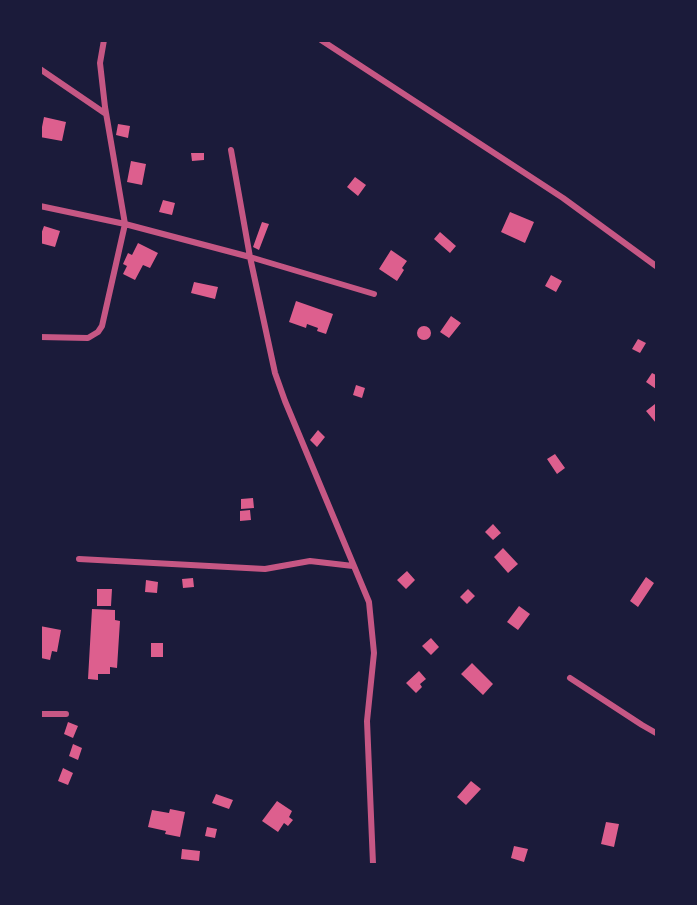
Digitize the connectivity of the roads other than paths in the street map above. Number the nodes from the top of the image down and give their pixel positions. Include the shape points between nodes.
1 (104, 40) edge
2 (321, 40) edge
3 (40, 69) edge
4 (106, 114) junction
5 (231, 150) dead end
6 (40, 206) edge
7 (125, 224) junction
8 (250, 257) junction
9 (657, 266) edge
10 (374, 294) dead end
11 (40, 337) edge
12 (79, 559) dead end
13 (353, 566) junction
14 (570, 678) dead end
15 (40, 714) edge
16 (66, 714) dead end
17 (657, 733) edge
18 (374, 864) edge

1 - 4 street via 100,63
2 - 9 street via 563,198
3 - 4 street
4 - 7 street
5 - 8 street
6 - 7 street
7 - 8 street
7 - 11 street via 98,332 88,338
8 - 10 street
8 - 13 street via 275,373
12 - 13 street via 265,569 310,561
13 - 18 street via 369,602 374,654 367,721
14 - 17 street
15 - 16 street

